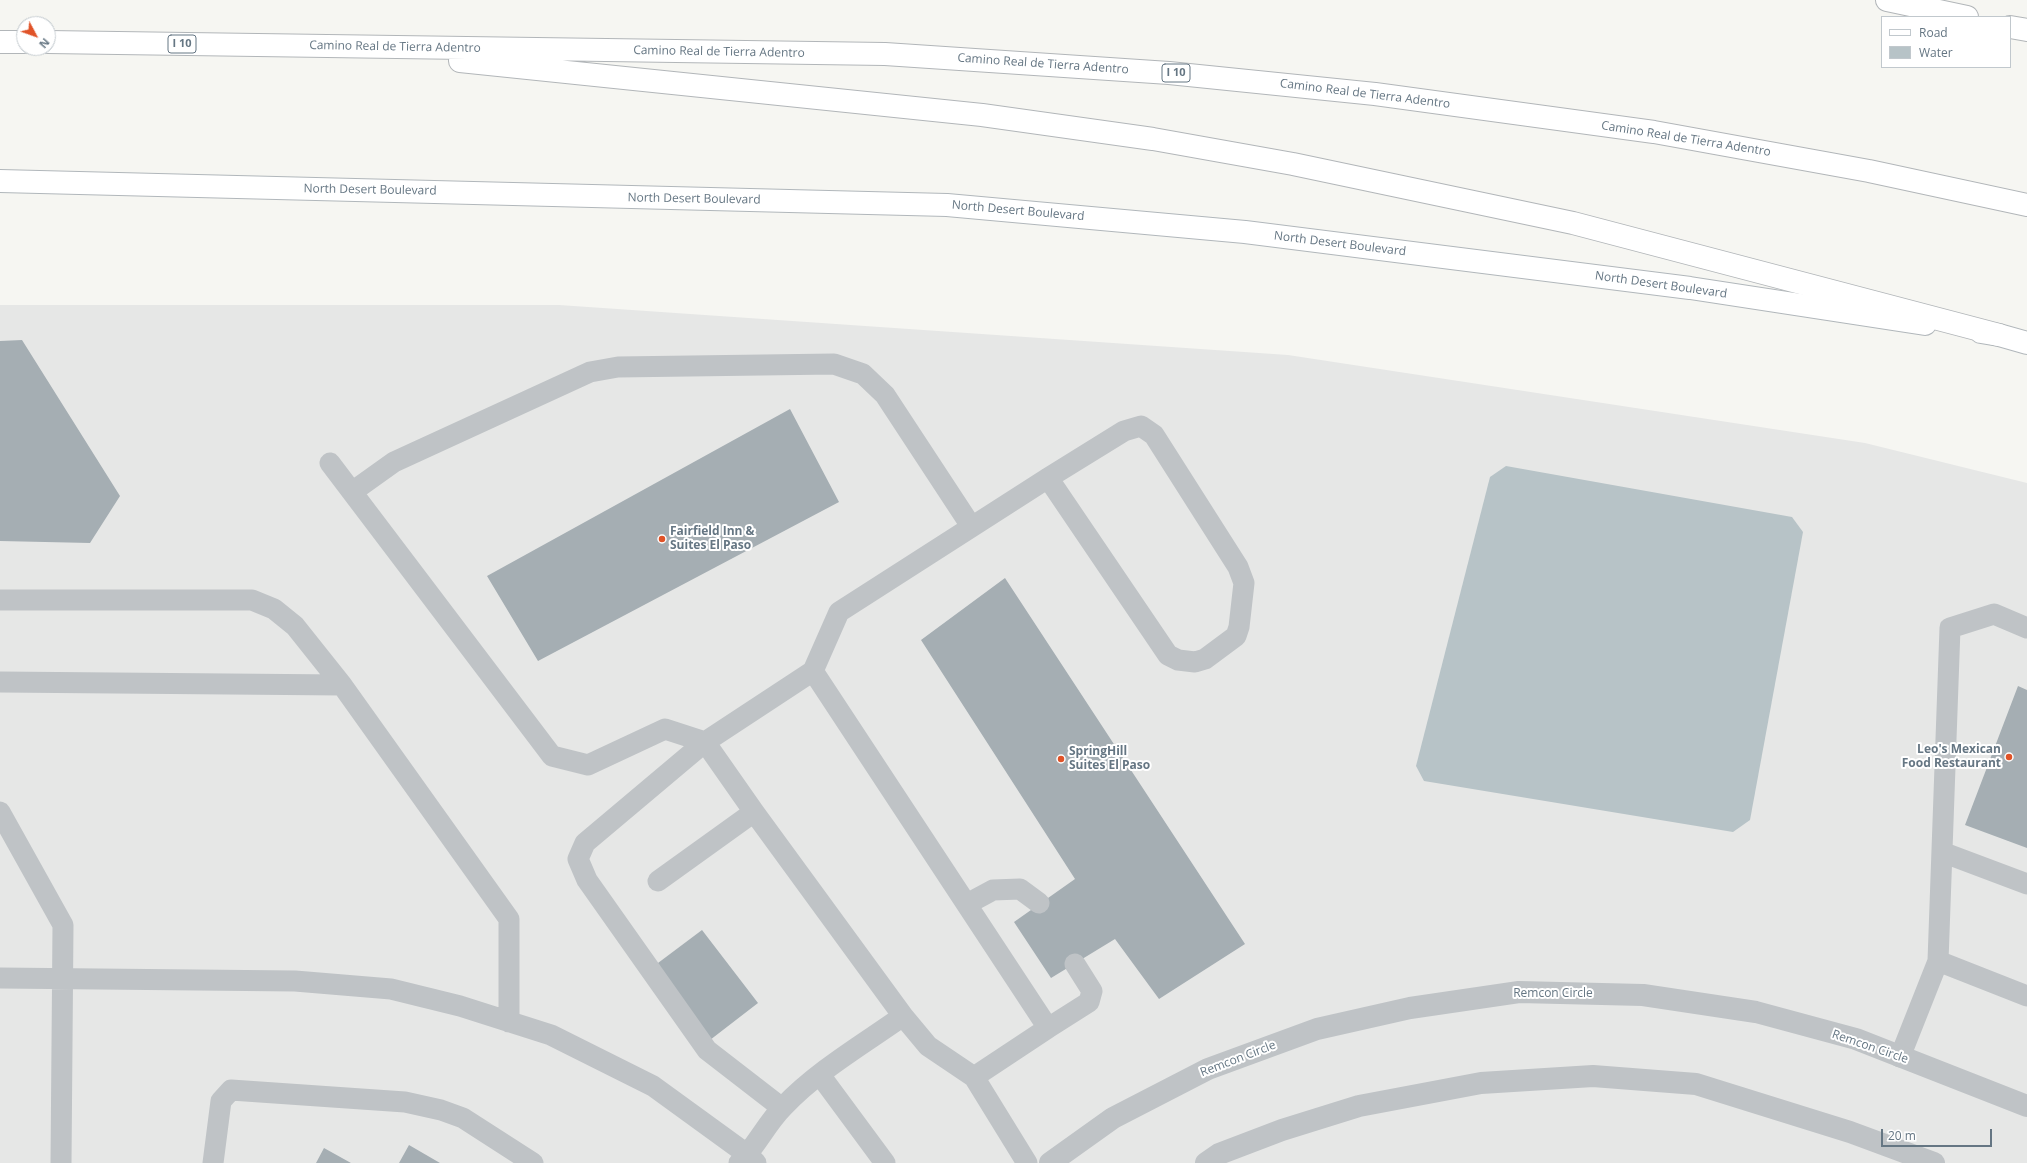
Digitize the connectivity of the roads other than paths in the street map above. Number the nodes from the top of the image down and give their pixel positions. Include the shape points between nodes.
1 (1887, 0) edge
2 (1962, 16) edge
3 (2011, 27) edge
4 (2027, 30) edge
5 (0, 42) edge
6 (16, 42) edge
7 (56, 42) edge
8 (315, 46) junction
9 (0, 181) edge
10 (2027, 205) edge
11 (1999, 335) junction
12 (2027, 343) edge
13 (330, 463) dead end
14 (1048, 478) junction
15 (352, 492) junction
16 (971, 526) junction
17 (0, 600) edge
18 (2027, 628) edge
19 (813, 672) junction
20 (0, 682) edge
21 (342, 684) junction
22 (705, 742) junction
23 (0, 812) edge
24 (754, 812) junction
25 (1942, 852) junction
26 (658, 882) dead end
27 (2027, 884) edge
28 (1039, 903) dead end
29 (967, 904) junction
30 (1938, 961) junction
31 (1075, 964) dead end
32 (0, 978) edge
33 (64, 978) junction
34 (2027, 996) edge
35 (903, 1016) junction
36 (509, 1022) junction
37 (1048, 1028) junction
38 (1900, 1057) junction
39 (820, 1075) junction
40 (974, 1077) junction
41 (2027, 1106) edge
42 (782, 1108) junction
43 (748, 1160) edge
44 (1216, 1160) edge
45 (61, 1163) edge
46 (213, 1163) edge
47 (533, 1163) edge
48 (885, 1163) edge
49 (1027, 1163) edge
50 (1050, 1163) edge
51 (1934, 1163) edge

1 - 2 main road
3 - 4 main road
5 - 6 main road
7 - 8 main road, Camino Real de Tierra Adentro / I 10
8 - 10 main road, Camino Real de Tierra Adentro / I 10 via 885,54 1170,73 1375,94 1654,132 1869,171
8 - 11 main road via 974,114 1154,139 1293,164 1573,223
9 - 11 main road, North Desert Boulevard via 947,205 1245,232 1690,288
11 - 12 main road, North Desert Boulevard
13 - 15 lane
14 - 14 lane via 1168,655 1178,660 1195,662 1236,636 1244,583 1240,572 1154,435 1141,426 1124,431
14 - 16 lane
15 - 16 lane via 394,462 590,372 618,367 834,364 863,374 885,395
15 - 22 lane via 552,756 588,764 665,729
16 - 19 lane via 839,612
17 - 21 lane via 252,600 274,609 295,626
18 - 25 lane via 1994,614 1950,628
19 - 22 lane
19 - 29 lane
20 - 21 lane
21 - 36 lane via 509,920
22 - 24 lane
22 - 42 lane via 585,843 578,859 587,880 707,1050
23 - 33 lane via 63,925
24 - 26 lane
24 - 35 lane
25 - 27 lane
25 - 30 lane
28 - 29 lane via 1020,889 993,890
29 - 37 lane
30 - 34 lane
30 - 38 lane
31 - 37 lane via 1092,991 1089,1002
32 - 33 lane
33 - 36 lane via 295,981 390,989 460,1006
33 - 45 lane
35 - 39 lane
35 - 40 lane via 928,1046
36 - 43 lane via 551,1035 653,1086
37 - 40 lane
38 - 41 street, Remcon Circle
38 - 50 street, Remcon Circle via 1856,1039 1756,1012 1643,995 1519,992 1410,1008 1310,1031 1208,1068 1113,1118
39 - 42 lane
39 - 48 lane
40 - 49 lane
42 - 43 lane
44 - 51 street via 1282,1130 1359,1106 1481,1083 1593,1076 1696,1084 1850,1132
46 - 47 lane via 221,1101 231,1090 405,1102 441,1110 463,1118

